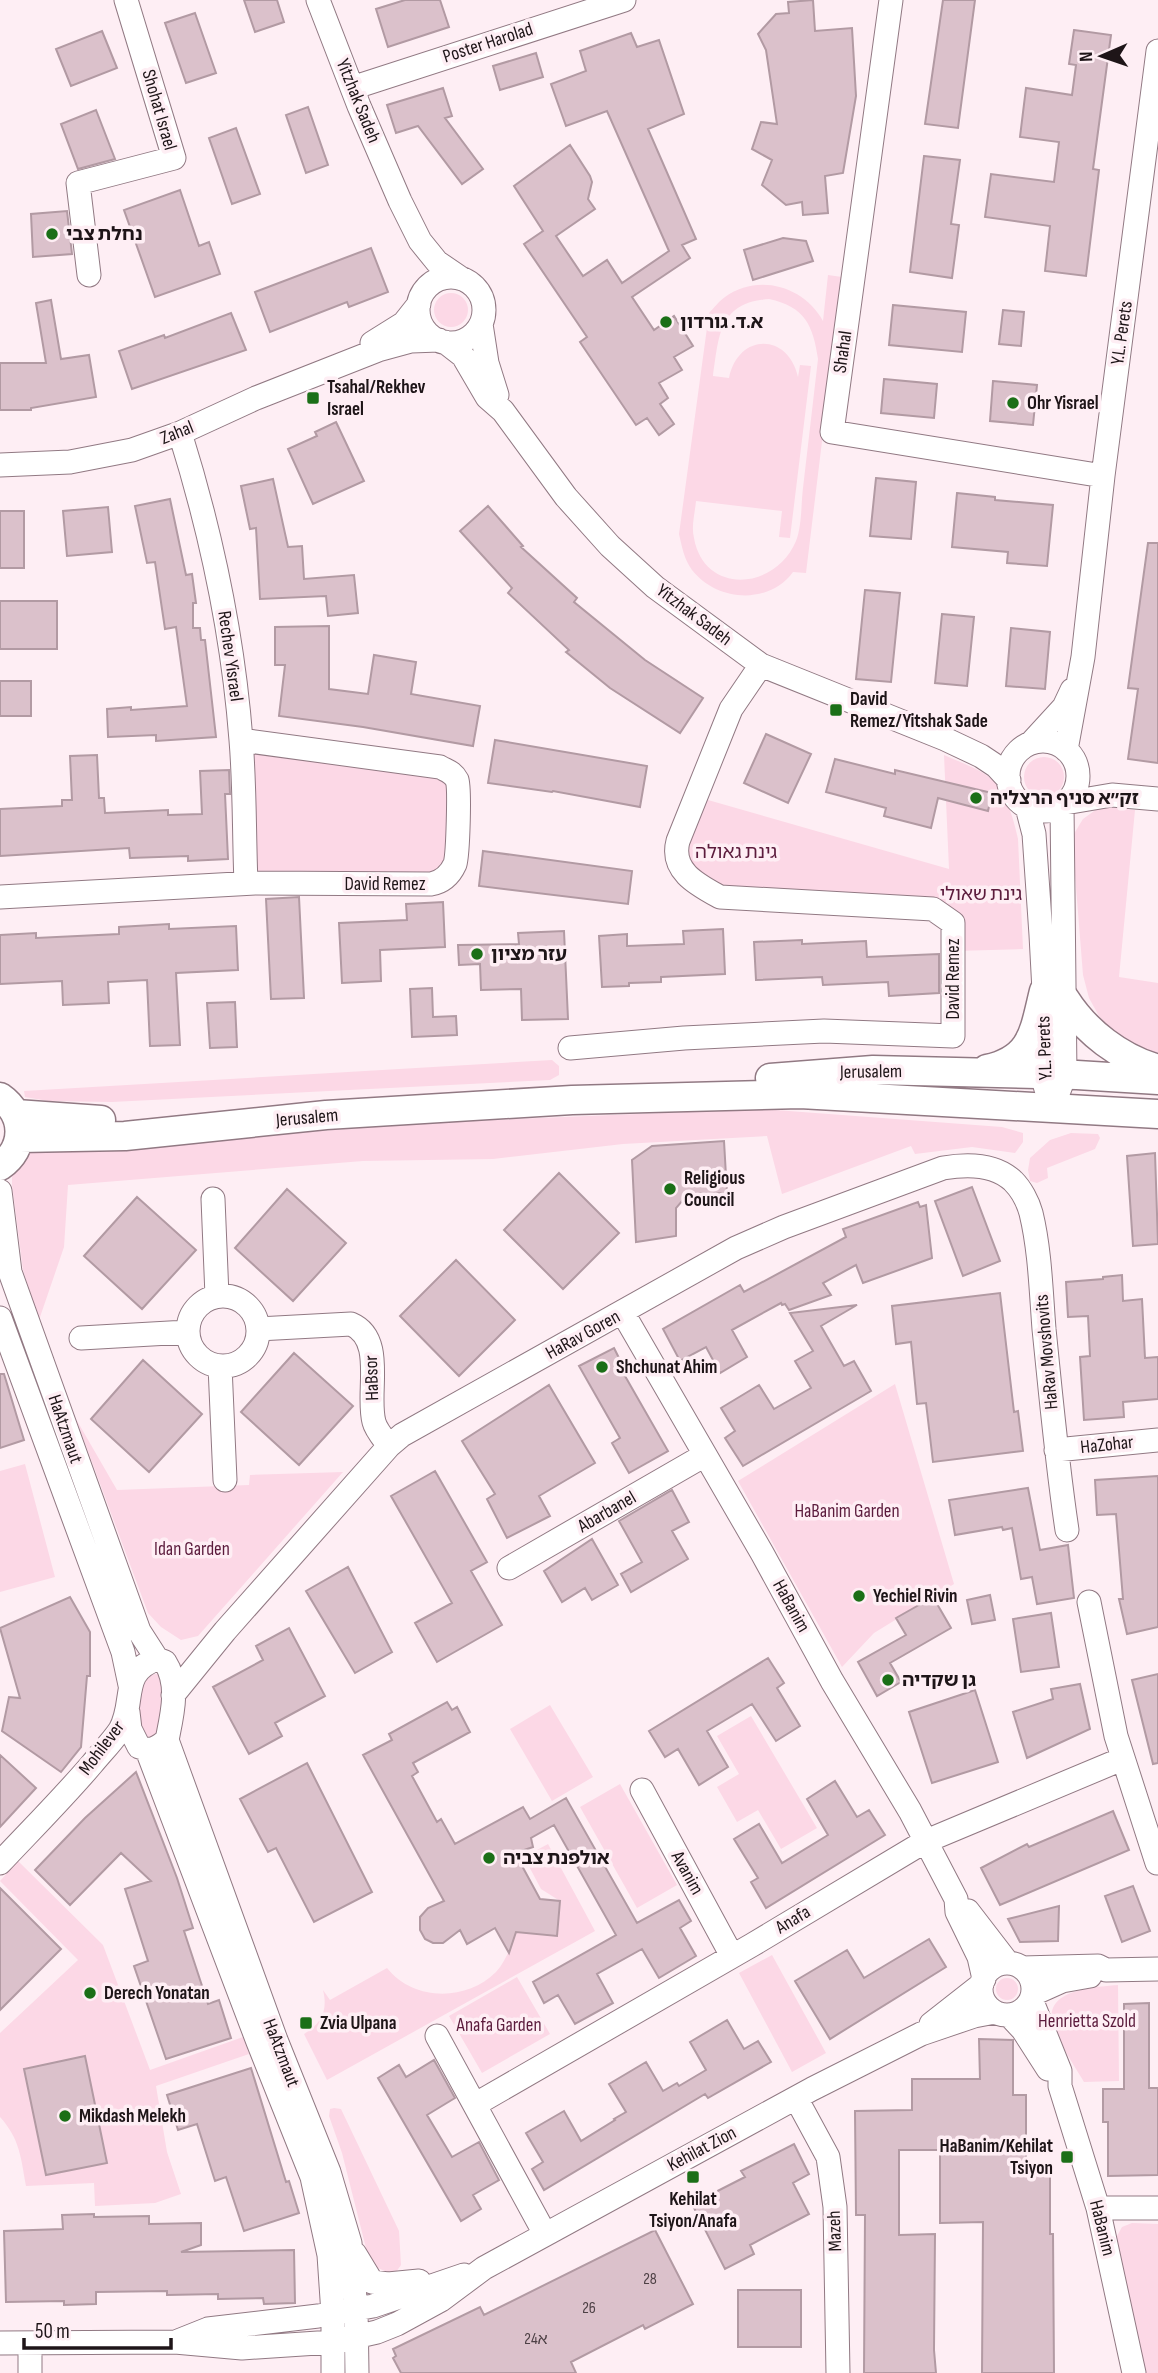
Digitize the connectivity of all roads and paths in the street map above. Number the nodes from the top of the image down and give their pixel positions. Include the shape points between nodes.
1 (126, 0) edge
2 (318, 0) edge
3 (624, 0) edge
4 (891, 0) edge
5 (597, 4) edge
6 (1158, 51) edge
7 (352, 88) junction
8 (400, 201) junction
9 (89, 275) dead end
10 (463, 279) junction
11 (420, 301) junction
12 (481, 324) junction
13 (442, 341) junction
14 (343, 363) junction
15 (502, 411) junction
16 (180, 433) junction
17 (0, 465) edge
18 (1103, 476) junction
19 (1083, 657) junction
20 (761, 665) junction
21 (945, 739) junction
22 (241, 740) junction
23 (1028, 745) junction
24 (1066, 750) junction
25 (1009, 780) junction
26 (1158, 799) edge
27 (1064, 804) junction
28 (1027, 807) junction
29 (246, 883) junction
30 (0, 897) edge
31 (1054, 995) junction
32 (570, 1048) dead end
33 (1158, 1069) edge
34 (968, 1073) junction
35 (1054, 1075) junction
36 (1158, 1080) edge
37 (586, 1100) junction
38 (1052, 1109) junction
39 (1158, 1114) edge
40 (12, 1116) edge
41 (0, 1166) edge
42 (1012, 1180) joint
43 (0, 1191) edge
44 (213, 1199) dead end
45 (217, 1296) junction
46 (623, 1313) junction
47 (0, 1318) edge
48 (258, 1329) junction
49 (187, 1332) junction
50 (81, 1338) dead end
51 (220, 1366) junction
52 (1158, 1440) edge
53 (389, 1446) junction
54 (1056, 1450) junction
55 (705, 1455) junction
56 (225, 1480) dead end
57 (1067, 1531) dead end
58 (509, 1568) dead end
59 (1089, 1602) dead end
60 (225, 1631) junction
61 (161, 1660) junction
62 (130, 1685) junction
63 (173, 1695) junction
64 (128, 1712) junction
65 (151, 1746) junction
66 (1122, 1759) junction
67 (75, 1784) junction
68 (642, 1790) dead end
69 (925, 1842) junction
70 (0, 1863) edge
71 (1157, 1863) edge
72 (956, 1899) junction
73 (732, 1956) junction
74 (1015, 1966) junction
75 (1158, 1969) edge
76 (1106, 1970) junction
77 (983, 1981) junction
78 (1032, 1996) junction
79 (1002, 2013) junction
80 (921, 2034) junction
81 (437, 2036) dead end
82 (1060, 2086) junction
83 (796, 2098) junction
84 (476, 2104) junction
85 (1098, 2208) junction
86 (1158, 2208) edge
87 (545, 2234) junction
88 (350, 2243) junction
89 (328, 2255) junction
90 (484, 2268) junction
91 (356, 2309) junction
92 (332, 2314) junction
93 (279, 2321) junction
94 (397, 2324) junction
95 (358, 2337) junction
96 (175, 2342) junction
97 (333, 2342) junction
98 (0, 2343) edge
99 (30, 2343) junction
100 (287, 2346) junction
101 (30, 2373) edge
102 (327, 2373) edge
103 (332, 2373) edge
104 (357, 2373) edge
105 (365, 2373) edge
106 (838, 2373) edge
107 (1134, 2373) edge

1 - 9 street, Shohat Israel via 174,158 78,183
2 - 7 street, Yitzhak Sadeh
3 - 5 street, Poster Harolad
4 - 18 street, Shahal via 832,432
5 - 7 street, Poster Harolad
6 - 18 street, Y.L. Perets
7 - 8 street, Yitzhak Sadeh
8 - 10 street, Yitzhak Sadeh via 430,254
8 - 11 street, Yitzhak Sadeh via 421,271
10 - 11 street via 442,278 432,283
10 - 12 street via 472,284 483,302
11 - 13 street via 420,321
11 - 14 street, Zahal via 404,323
12 - 13 street via 466,340
12 - 15 street, Yitzhak Sadeh via 486,363
13 - 14 street, Zahal via 411,341
13 - 15 street, Yitzhak Sadeh via 463,356 487,397
14 - 16 street, Zahal
15 - 20 street, Yitzhak Sadeh via 566,497 610,546 655,587
16 - 17 street, Zahal via 114,454 69,462
16 - 22 street, Rechev Yisrael via 218,579
18 - 19 street, Y.L. Perets
19 - 23 street, Y.L. Perets via 1064,707
19 - 24 street, Y.L. Perets
20 - 21 street, Yitzhak Sadeh
20 - 32 street, David Remez via 732,709 678,841 678,862 695,883 720,897 933,909 953,923 953,1036 824,1031
21 - 23 street, Yitzhak Sadeh via 982,747
21 - 25 street, Yitzhak Sadeh via 981,756
22 - 29 street, Rechev Yisrael
22 - 29 street, David Remez via 440,767 459,783 455,862 440,883
23 - 24 street via 1050,741
23 - 25 street via 1012,761
24 - 27 street via 1078,774 1074,792
25 - 28 street via 1013,793
26 - 27 street via 1119,795
27 - 28 street via 1045,810
27 - 31 street, Y.L. Perets
28 - 31 street, Y.L. Perets
29 - 30 street, David Remez
31 - 33 main road via 1092,1034
31 - 34 main road via 1021,1055 1012,1062
31 - 35 street, Y.L. Perets
34 - 35 main road, Jerusalem
34 - 37 main road, Jerusalem via 873,1070 751,1079
35 - 36 main road, Jerusalem
35 - 38 street, Y.L. Perets
37 - 38 main road, Jerusalem via 800,1094
37 - 40 main road, Jerusalem via 326,1115 125,1136
38 - 39 main road, Jerusalem
40 - 41 main road via 16,1150
42 - 46 street, HaRav Goren via 989,1168 967,1164 911,1178 736,1248
42 - 54 street, HaRav Movshovits via 1031,1212
43 - 61 street, HaAtzmaut via 10,1272 139,1631
44 - 45 street
45 - 48 street via 242,1301
45 - 49 street via 193,1312
46 - 53 street, HaRav Goren via 422,1422
46 - 55 street, HaBanim
47 - 62 street, HaAtzmaut via 123,1652
48 - 51 street via 251,1353 242,1361
48 - 53 street, HaBsor via 357,1327 371,1345 374,1423
49 - 50 street
49 - 51 street via 197,1356
51 - 56 street
52 - 54 street, HaZohar
53 - 60 street, HaRav Goren
54 - 57 street, HaRav Movshovits
55 - 58 street, Abarbanel
55 - 69 street, HaBanim
59 - 66 street
60 - 61 street, HaRav Goren
60 - 63 street, HaRav Goren
61 - 62 street, HaRav Goren via 139,1667
61 - 63 street, HaAtzmaut via 173,1678
62 - 64 street, HaAtzmaut
63 - 65 street
64 - 65 street via 130,1729
64 - 67 street, Mohilever via 119,1731
65 - 67 street, Mohilever via 109,1760
65 - 88 street, HaAtzmaut via 329,2172
65 - 89 street, HaAtzmaut via 312,2177
66 - 69 street, Anafa
66 - 71 street
67 - 70 street, Mohilever
68 - 73 street, Avanim
69 - 72 street, HaBanim
69 - 73 street, Anafa
72 - 74 street, HaBanim
72 - 77 street, HaBanim via 957,1912 979,1957
73 - 84 street, Anafa
74 - 76 street via 1098,1966
74 - 77 street via 994,1967
74 - 78 street via 1031,1979
75 - 76 street
76 - 78 street via 1062,1981
77 - 79 street via 983,1997
77 - 80 street, Kehilat Zion
78 - 79 street via 1022,2010
78 - 82 street, HaBanim via 1060,2071
79 - 80 street, Kehilat Zion via 967,2018
79 - 82 street, HaBanim via 1023,2030
80 - 83 street, Kehilat Zion
81 - 84 street
82 - 85 street, HaBanim
83 - 87 street, Kehilat Zion
83 - 106 street, Mazeh via 828,2157 835,2207
84 - 87 street
85 - 86 street
85 - 107 street, HaBanim
87 - 90 street, Kehilat Zion
88 - 90 street via 372,2282 409,2283
88 - 91 street, HaAtzmaut
89 - 92 street, HaAtzmaut
89 - 93 street via 315,2297
90 - 91 street, Kehilat Zion
90 - 94 street, Kehilat Zion via 441,2301
91 - 92 street, Kehilat Zion
91 - 95 street, HaAtzmaut
92 - 93 street, Kehilat Zion
92 - 97 street, HaAtzmaut
93 - 96 street, Kehilat Zion via 208,2329
94 - 95 street, Kehilat Zion
94 - 105 street via 375,2350
95 - 97 street, Kehilat Zion
95 - 104 street, HaAtzmaut
96 - 99 street, Kehilat Zion
96 - 100 street, Kehilat Zion via 211,2347
97 - 100 street, Kehilat Zion
97 - 103 street, HaAtzmaut
98 - 99 street, Kehilat Zion
99 - 101 street
100 - 102 street via 316,2357

